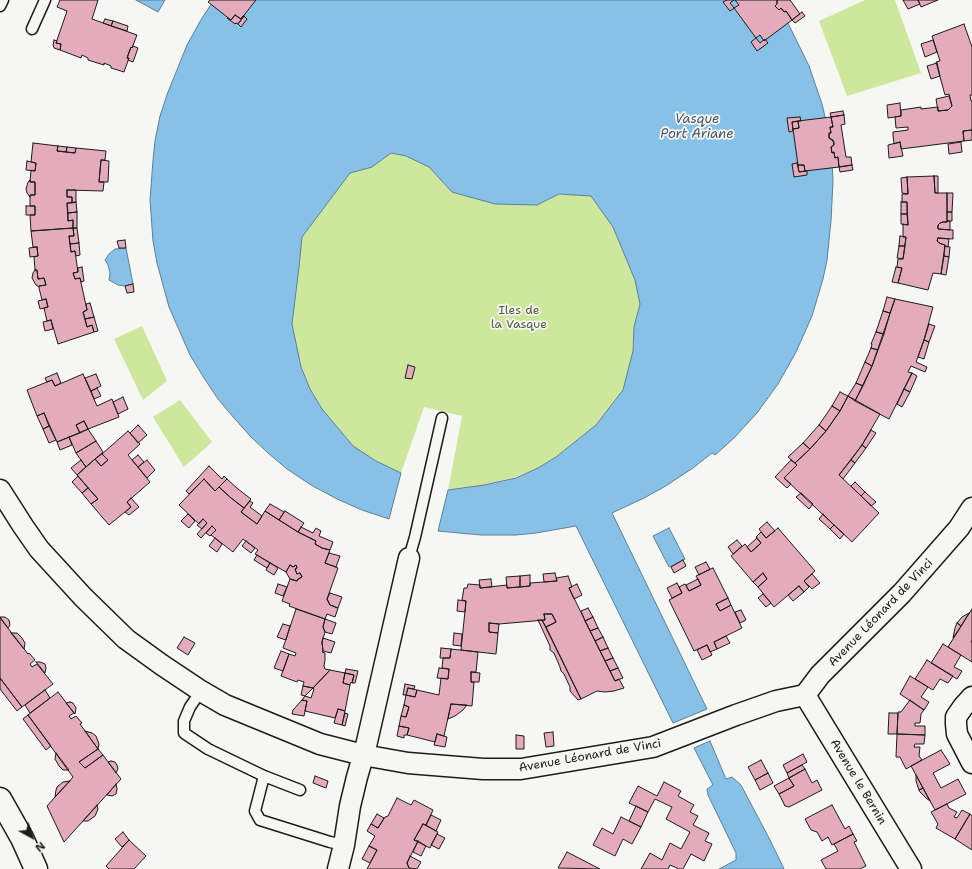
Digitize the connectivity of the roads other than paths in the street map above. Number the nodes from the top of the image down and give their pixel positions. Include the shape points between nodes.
1 (2, 0) edge
2 (45, 0) edge
3 (0, 6) edge
4 (32, 29) dead end
5 (442, 418) dead end
6 (2, 497) edge
7 (972, 508) edge
8 (966, 532) edge
9 (409, 558) joint
10 (201, 691) junction
11 (805, 695) junction
12 (972, 697) edge
13 (363, 755) junction
14 (972, 763) edge
15 (264, 776) junction
16 (300, 790) dead end
17 (0, 799) edge
18 (344, 845) junction
19 (36, 869) edge
20 (338, 869) edge
21 (911, 869) edge

1 - 3 lane
2 - 4 lane
5 - 9 lane
6 - 10 street, Avenue Léonard de Vinci via 39,549 126,639
7 - 8 street, Avenue Léonard de Vinci
8 - 11 street, Avenue Léonard de Vinci via 820,676
9 - 13 street
10 - 13 street, Avenue Léonard de Vinci via 224,705 320,744
10 - 15 lane via 184,721 184,733 208,749
11 - 13 street, Avenue Léonard de Vinci via 776,701 653,747 521,769 483,769 408,763
11 - 21 street, Avenue le Bernin
12 - 14 street via 956,717 957,734
13 - 18 street via 350,806
15 - 16 lane
15 - 18 lane via 255,812 260,820
17 - 19 street
18 - 20 street

